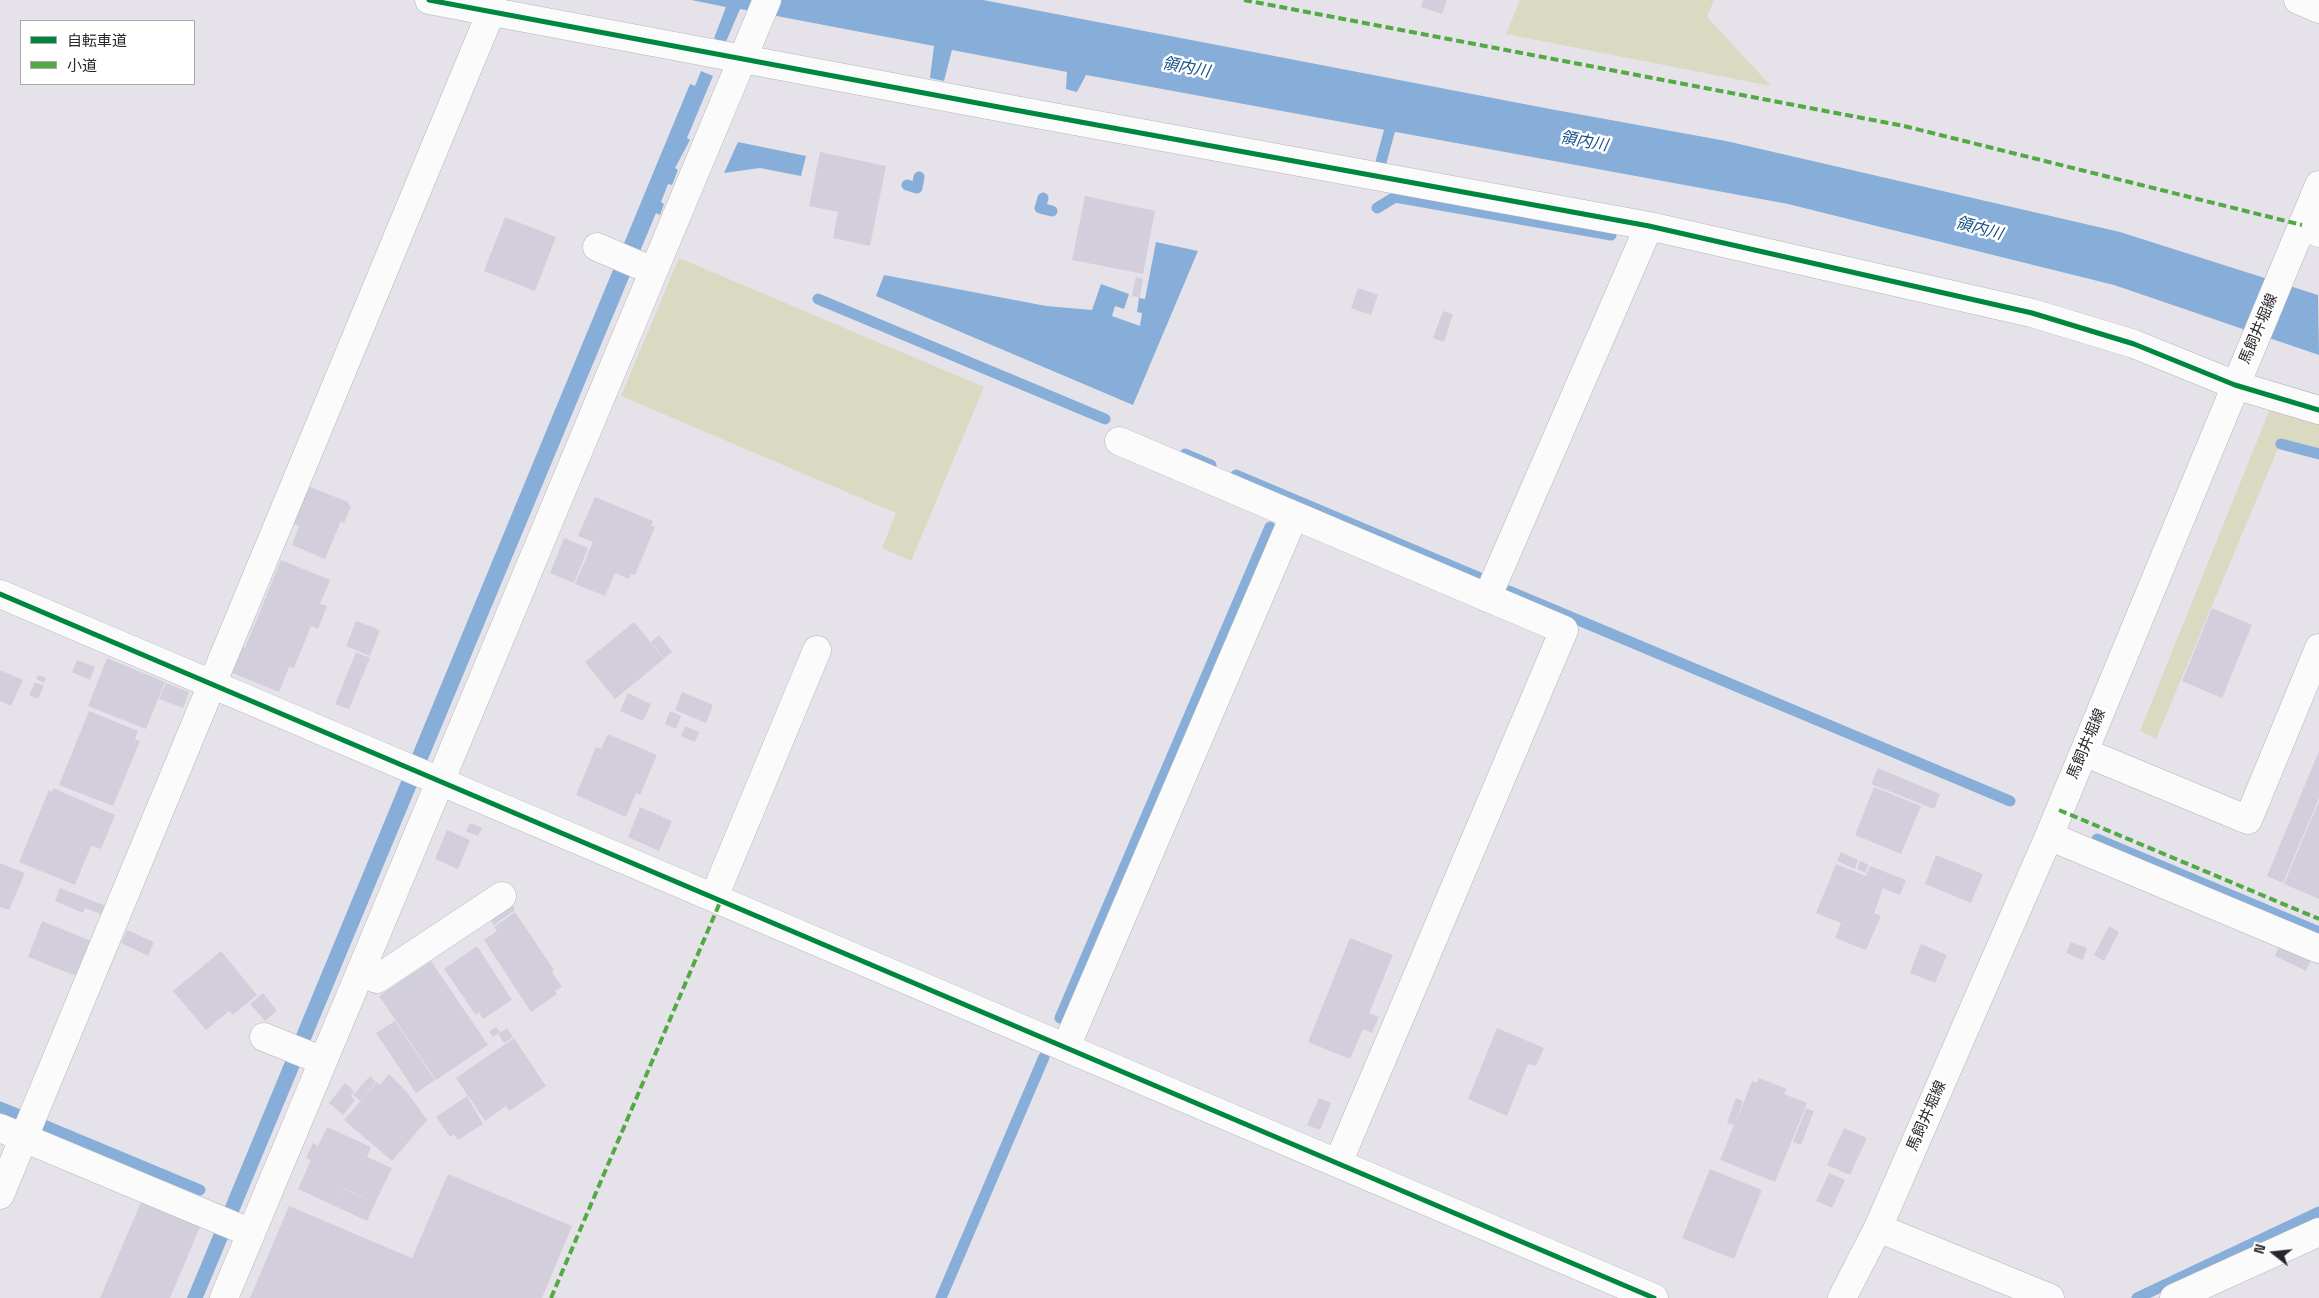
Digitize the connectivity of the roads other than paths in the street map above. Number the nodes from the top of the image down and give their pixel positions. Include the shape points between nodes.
1 (429, 0) edge
2 (767, 0) edge
3 (2298, 0) edge
4 (2319, 9) edge
5 (490, 12) junction
6 (743, 58) junction
7 (2319, 185) edge
8 (1649, 226) junction
9 (2311, 229) edge
10 (2238, 379) junction
11 (2319, 410) edge
12 (1119, 441) dead end
13 (1294, 516) junction
14 (0, 594) edge
15 (1487, 598) junction
16 (2319, 648) edge
17 (817, 650) dead end
18 (212, 684) junction
19 (2084, 752) junction
20 (436, 778) junction
21 (2049, 836) junction
22 (502, 896) dead end
23 (714, 897) junction
24 (2319, 950) edge
25 (360, 972) junction
26 (1066, 1047) junction
27 (12, 1133) edge
28 (1338, 1163) junction
29 (0, 1195) edge
30 (235, 1226) junction
31 (1878, 1228) junction
32 (2319, 1232) edge
33 (1643, 1296) edge
34 (224, 1298) edge
35 (1842, 1298) edge
36 (2050, 1298) edge
37 (2174, 1298) edge

1 - 5 street
2 - 6 street
3 - 4 street
5 - 6 street
5 - 18 street
6 - 8 street
6 - 20 street via 627,260
7 - 9 street, 馬飼井堀線
8 - 10 street via 2032,313
8 - 15 street
9 - 10 street, 馬飼井堀線
10 - 11 street
10 - 19 street, 馬飼井堀線
12 - 13 street
13 - 15 street
13 - 26 street
14 - 18 street
15 - 28 street via 1564,630
16 - 19 street via 2248,820
17 - 23 street
18 - 20 street
18 - 27 street
19 - 21 street, 馬飼井堀線
20 - 23 street
20 - 25 street
21 - 24 street
21 - 31 street, 馬飼井堀線
22 - 25 street via 377,979
23 - 26 street
25 - 30 street via 296,1050
26 - 28 street
27 - 29 street
27 - 30 street
28 - 33 street
30 - 34 street
31 - 35 street, 馬飼井堀線
31 - 36 street
32 - 37 street

